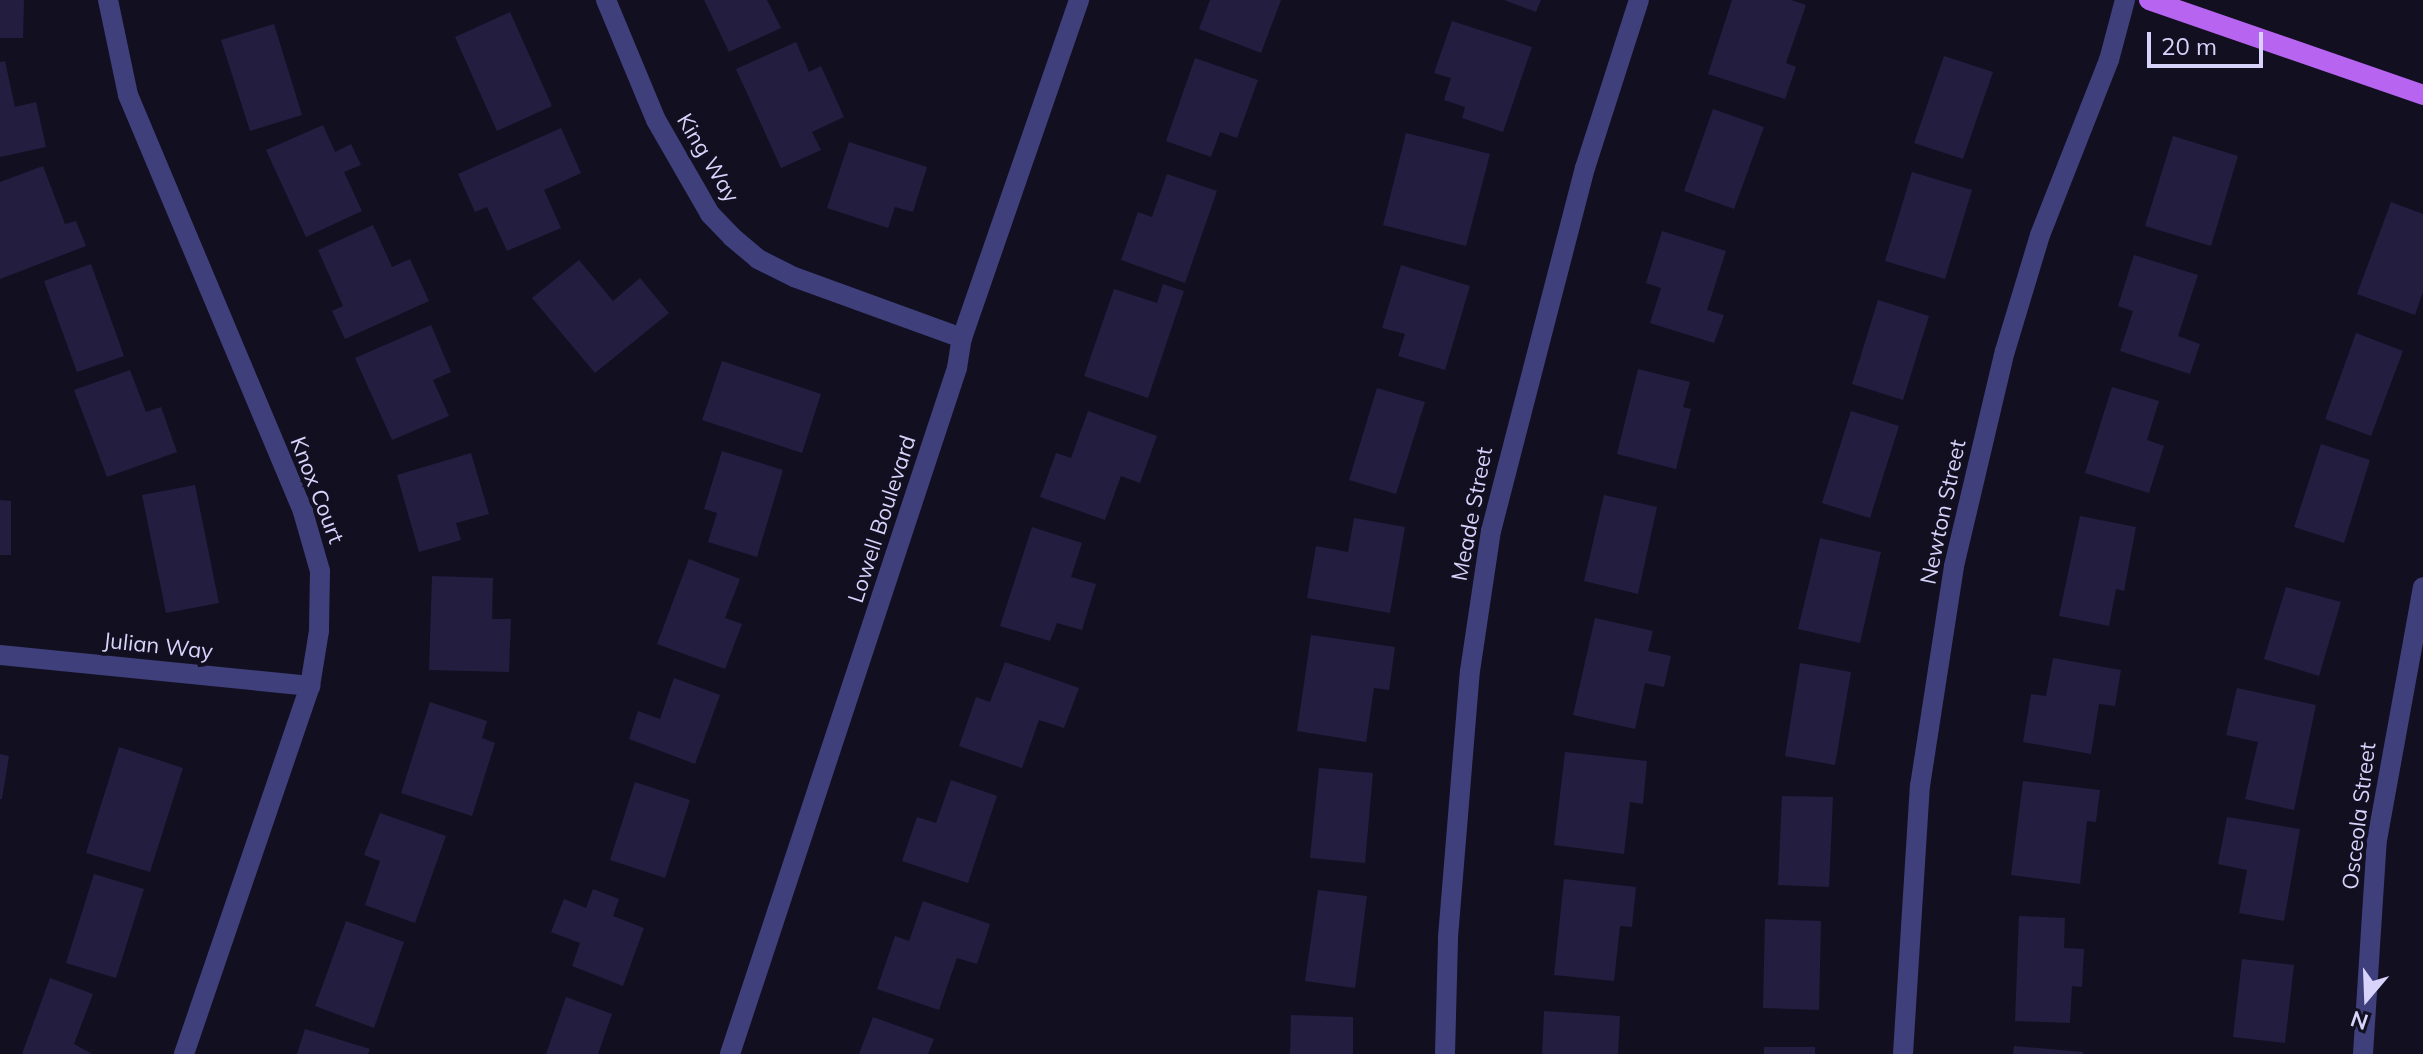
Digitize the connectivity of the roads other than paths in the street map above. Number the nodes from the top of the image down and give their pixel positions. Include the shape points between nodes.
1 (108, 0) edge
2 (606, 0) edge
3 (1079, 0) edge
4 (1639, 0) edge
5 (2125, 0) edge
6 (2149, 0) edge
7 (2181, 6) edge
8 (2423, 95) edge
9 (962, 338) junction
10 (2423, 587) edge
11 (0, 655) edge
12 (310, 686) junction
13 (184, 1054) edge
14 (730, 1054) edge
15 (1445, 1054) edge
16 (1903, 1054) edge
17 (2363, 1054) edge

1 - 12 street, Knox Court via 128,95 317,552 319,631
2 - 9 street, King Way via 656,120 710,214 732,237 758,259 794,277
3 - 9 street, Lowell Boulevard
4 - 15 street, Meade Street via 1585,168 1491,531 1469,687 1448,937
5 - 16 street, Newton Street via 2109,60 2040,235 2005,351 1954,566 1920,786
6 - 7 main road
7 - 8 main road
9 - 14 street, Lowell Boulevard via 957,368
10 - 17 street, Osceola Street via 2377,840
11 - 12 street, Julian Way
12 - 13 street, Knox Court

